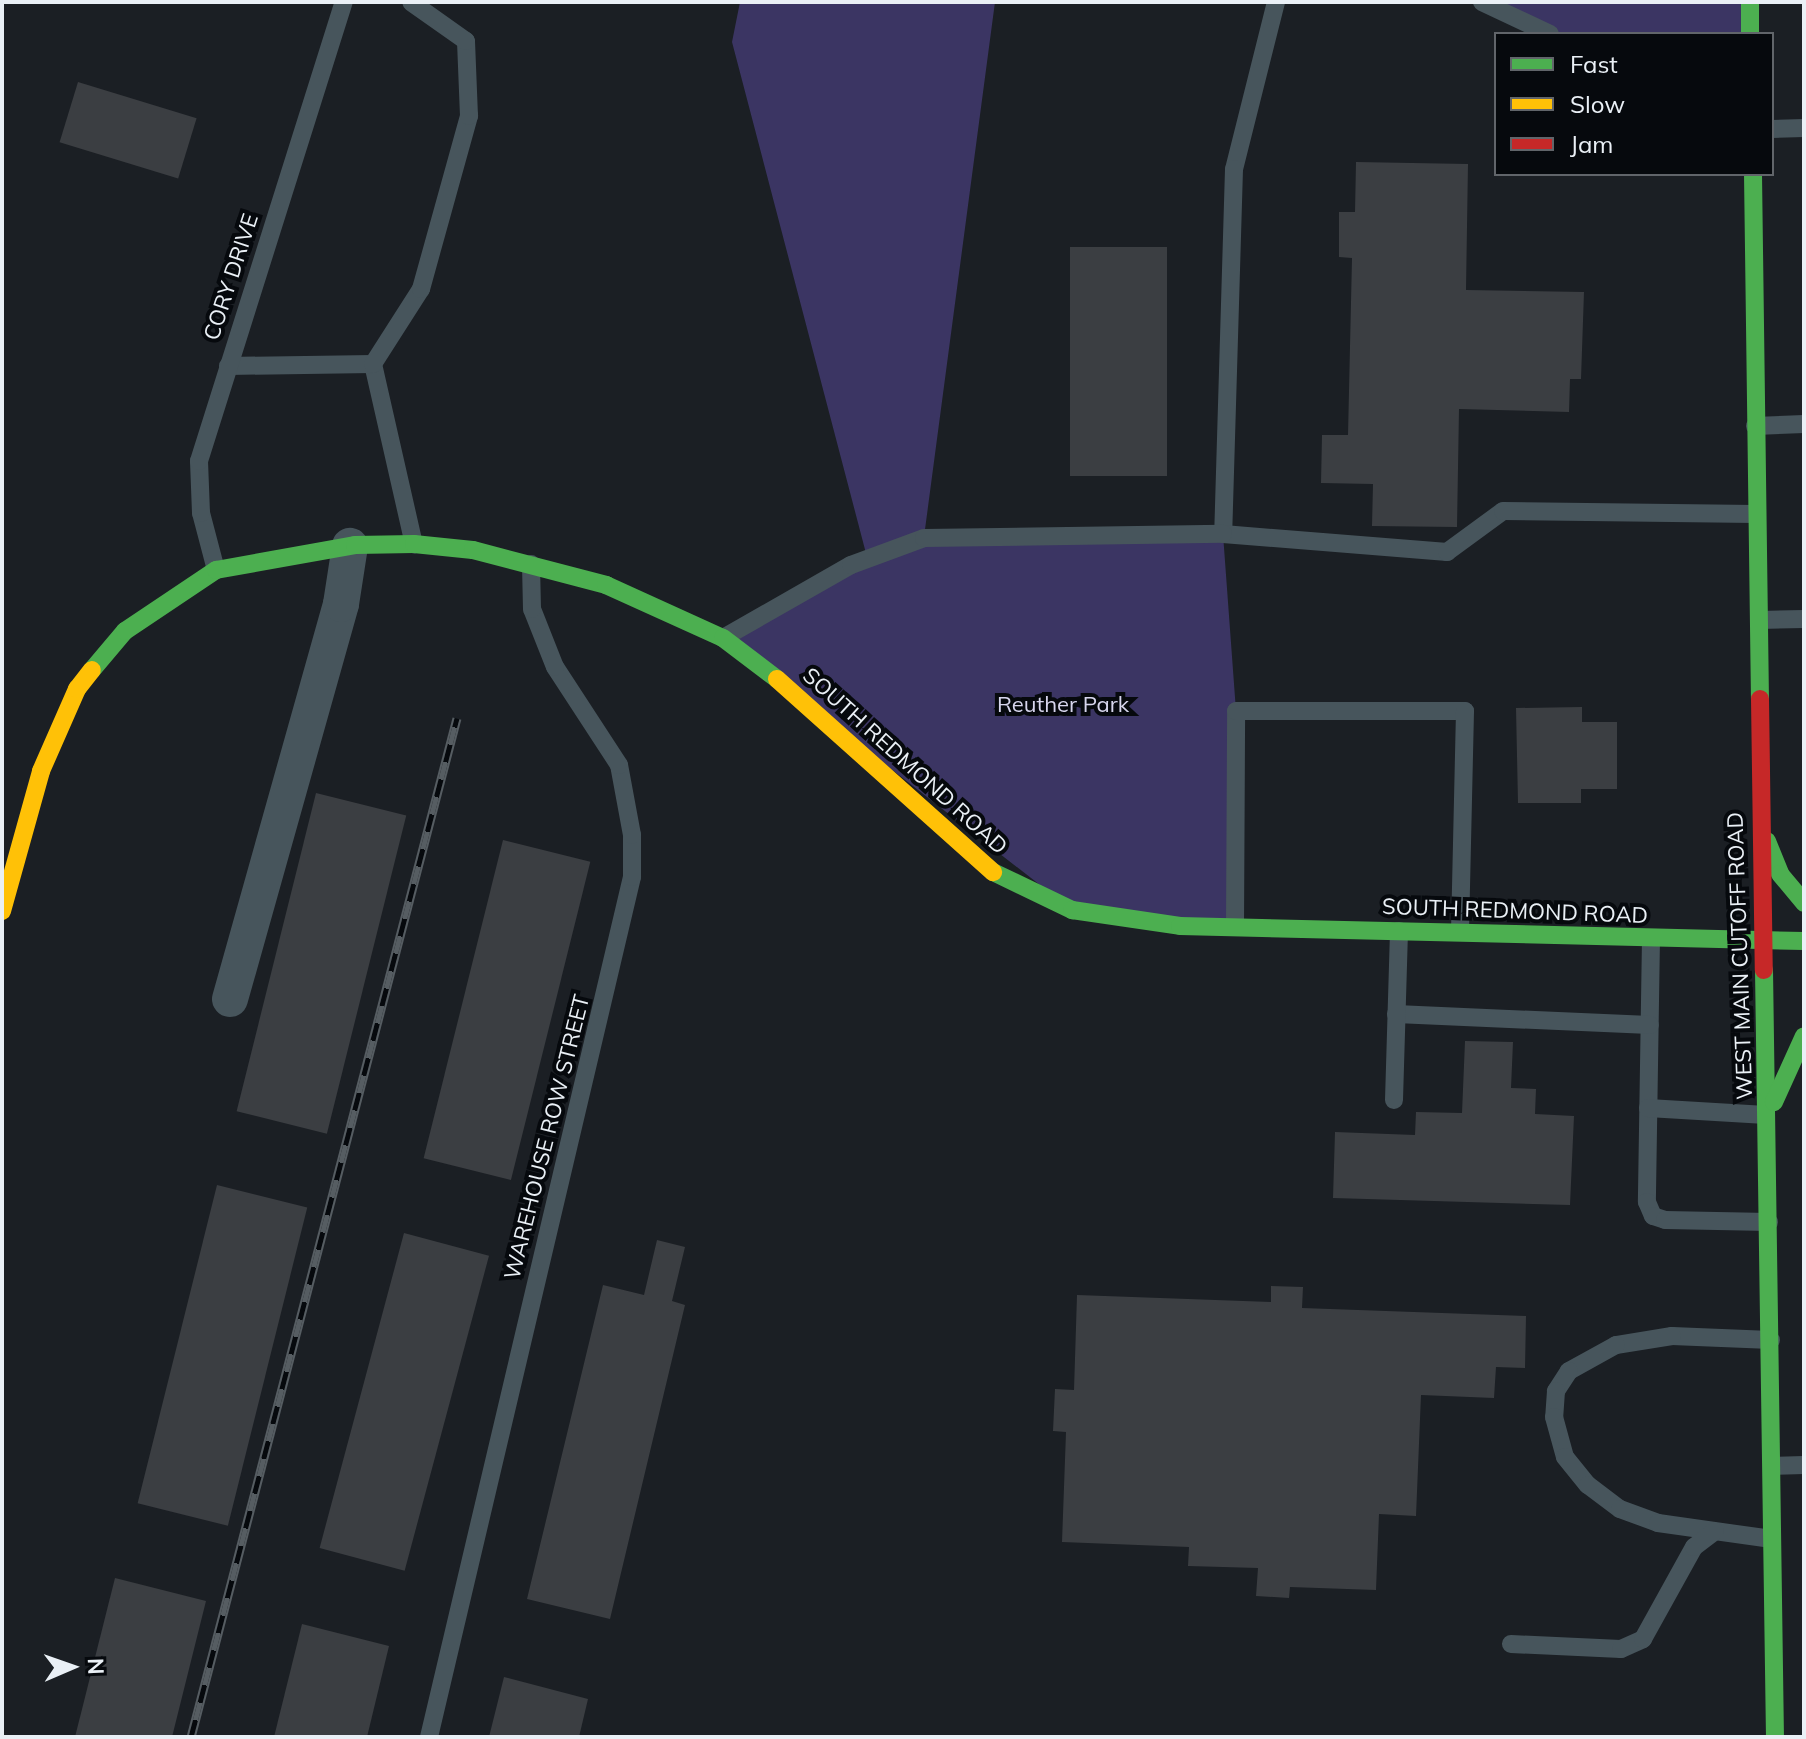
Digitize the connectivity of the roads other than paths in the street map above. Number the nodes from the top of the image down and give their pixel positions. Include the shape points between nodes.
1 (344, 2) edge
2 (411, 2) edge
3 (1276, 2) edge
4 (1482, 2) edge
5 (1750, 2) edge
6 (1546, 32) edge
7 (1750, 32) edge
8 (1804, 128) edge
9 (1774, 129) edge
10 (1753, 176) edge
11 (373, 364) junction
12 (228, 366) junction
13 (1804, 424) edge
14 (1755, 426) junction
15 (1756, 514) junction
16 (1223, 534) junction
17 (414, 544) junction
18 (350, 546) junction
19 (531, 564) junction
20 (216, 570) junction
21 (1804, 619) edge
22 (1755, 620) junction
23 (723, 638) junction
24 (1759, 822) junction
25 (1804, 903) edge
26 (2, 911) edge
27 (1235, 927) junction
28 (1399, 931) junction
29 (1460, 932) junction
30 (1651, 938) junction
31 (1804, 941) edge
32 (1767, 942) junction
33 (230, 999) dead end
34 (1396, 1014) junction
35 (1650, 1025) junction
36 (1804, 1036) edge
37 (1394, 1100) dead end
38 (1648, 1108) junction
39 (1769, 1115) junction
40 (1769, 1222) junction
41 (1771, 1340) junction
42 (1804, 1465) edge
43 (1772, 1466) junction
44 (1715, 1531) junction
45 (1773, 1539) junction
46 (1511, 1644) dead end
47 (429, 1737) edge
48 (1775, 1737) edge

1 - 12 lane, CORY DRIVE
2 - 11 lane via 466,41 469,116 421,289
3 - 16 lane via 1234,169
4 - 6 lane
5 - 7 street
8 - 9 lane
10 - 14 street, WEST MAIN CUTOFF ROAD
11 - 12 lane
11 - 17 lane
12 - 20 lane, CORY DRIVE via 197,485
13 - 14 lane
14 - 15 street, WEST MAIN CUTOFF ROAD
15 - 16 lane via 1503,511 1447,552
15 - 22 street, WEST MAIN CUTOFF ROAD
16 - 23 lane via 924,538 851,565
17 - 18 street, SOUTH REDMOND ROAD
17 - 19 street, SOUTH REDMOND ROAD
18 - 20 street, SOUTH REDMOND ROAD
18 - 33 street via 337,620
19 - 23 street, SOUTH REDMOND ROAD via 606,585
19 - 47 lane, WAREHOUSE ROW STREET via 536,624 555,667 619,765 632,835 632,877
20 - 26 street, SOUTH REDMOND ROAD via 125,631 77,689 41,771
21 - 22 lane
22 - 24 street, WEST MAIN CUTOFF ROAD
23 - 27 street, SOUTH REDMOND ROAD via 818,711 966,853 1008,883 1072,910
24 - 25 street via 1780,874
24 - 32 street, WEST MAIN CUTOFF ROAD
27 - 28 street, SOUTH REDMOND ROAD
27 - 29 lane via 1236,711 1465,711
28 - 29 street, SOUTH REDMOND ROAD
28 - 34 lane
29 - 30 street, SOUTH REDMOND ROAD
30 - 32 street, SOUTH REDMOND ROAD
30 - 35 lane
31 - 32 street, SOUTH REDMOND ROAD
32 - 39 street, WEST MAIN CUTOFF ROAD
34 - 35 lane
34 - 37 lane
35 - 38 lane
36 - 39 street
38 - 39 lane
38 - 40 lane via 1647,1202 1653,1216
39 - 40 street, WEST MAIN CUTOFF ROAD
40 - 41 street, WEST MAIN CUTOFF ROAD
41 - 43 street, WEST MAIN CUTOFF ROAD
41 - 44 lane via 1672,1336 1616,1345 1569,1371 1556,1391 1554,1417 1565,1457 1588,1485 1620,1509 1658,1523
42 - 43 lane
43 - 45 street, WEST MAIN CUTOFF ROAD
44 - 45 lane
44 - 46 lane via 1694,1547 1643,1639 1621,1649
45 - 48 street, WEST MAIN CUTOFF ROAD

